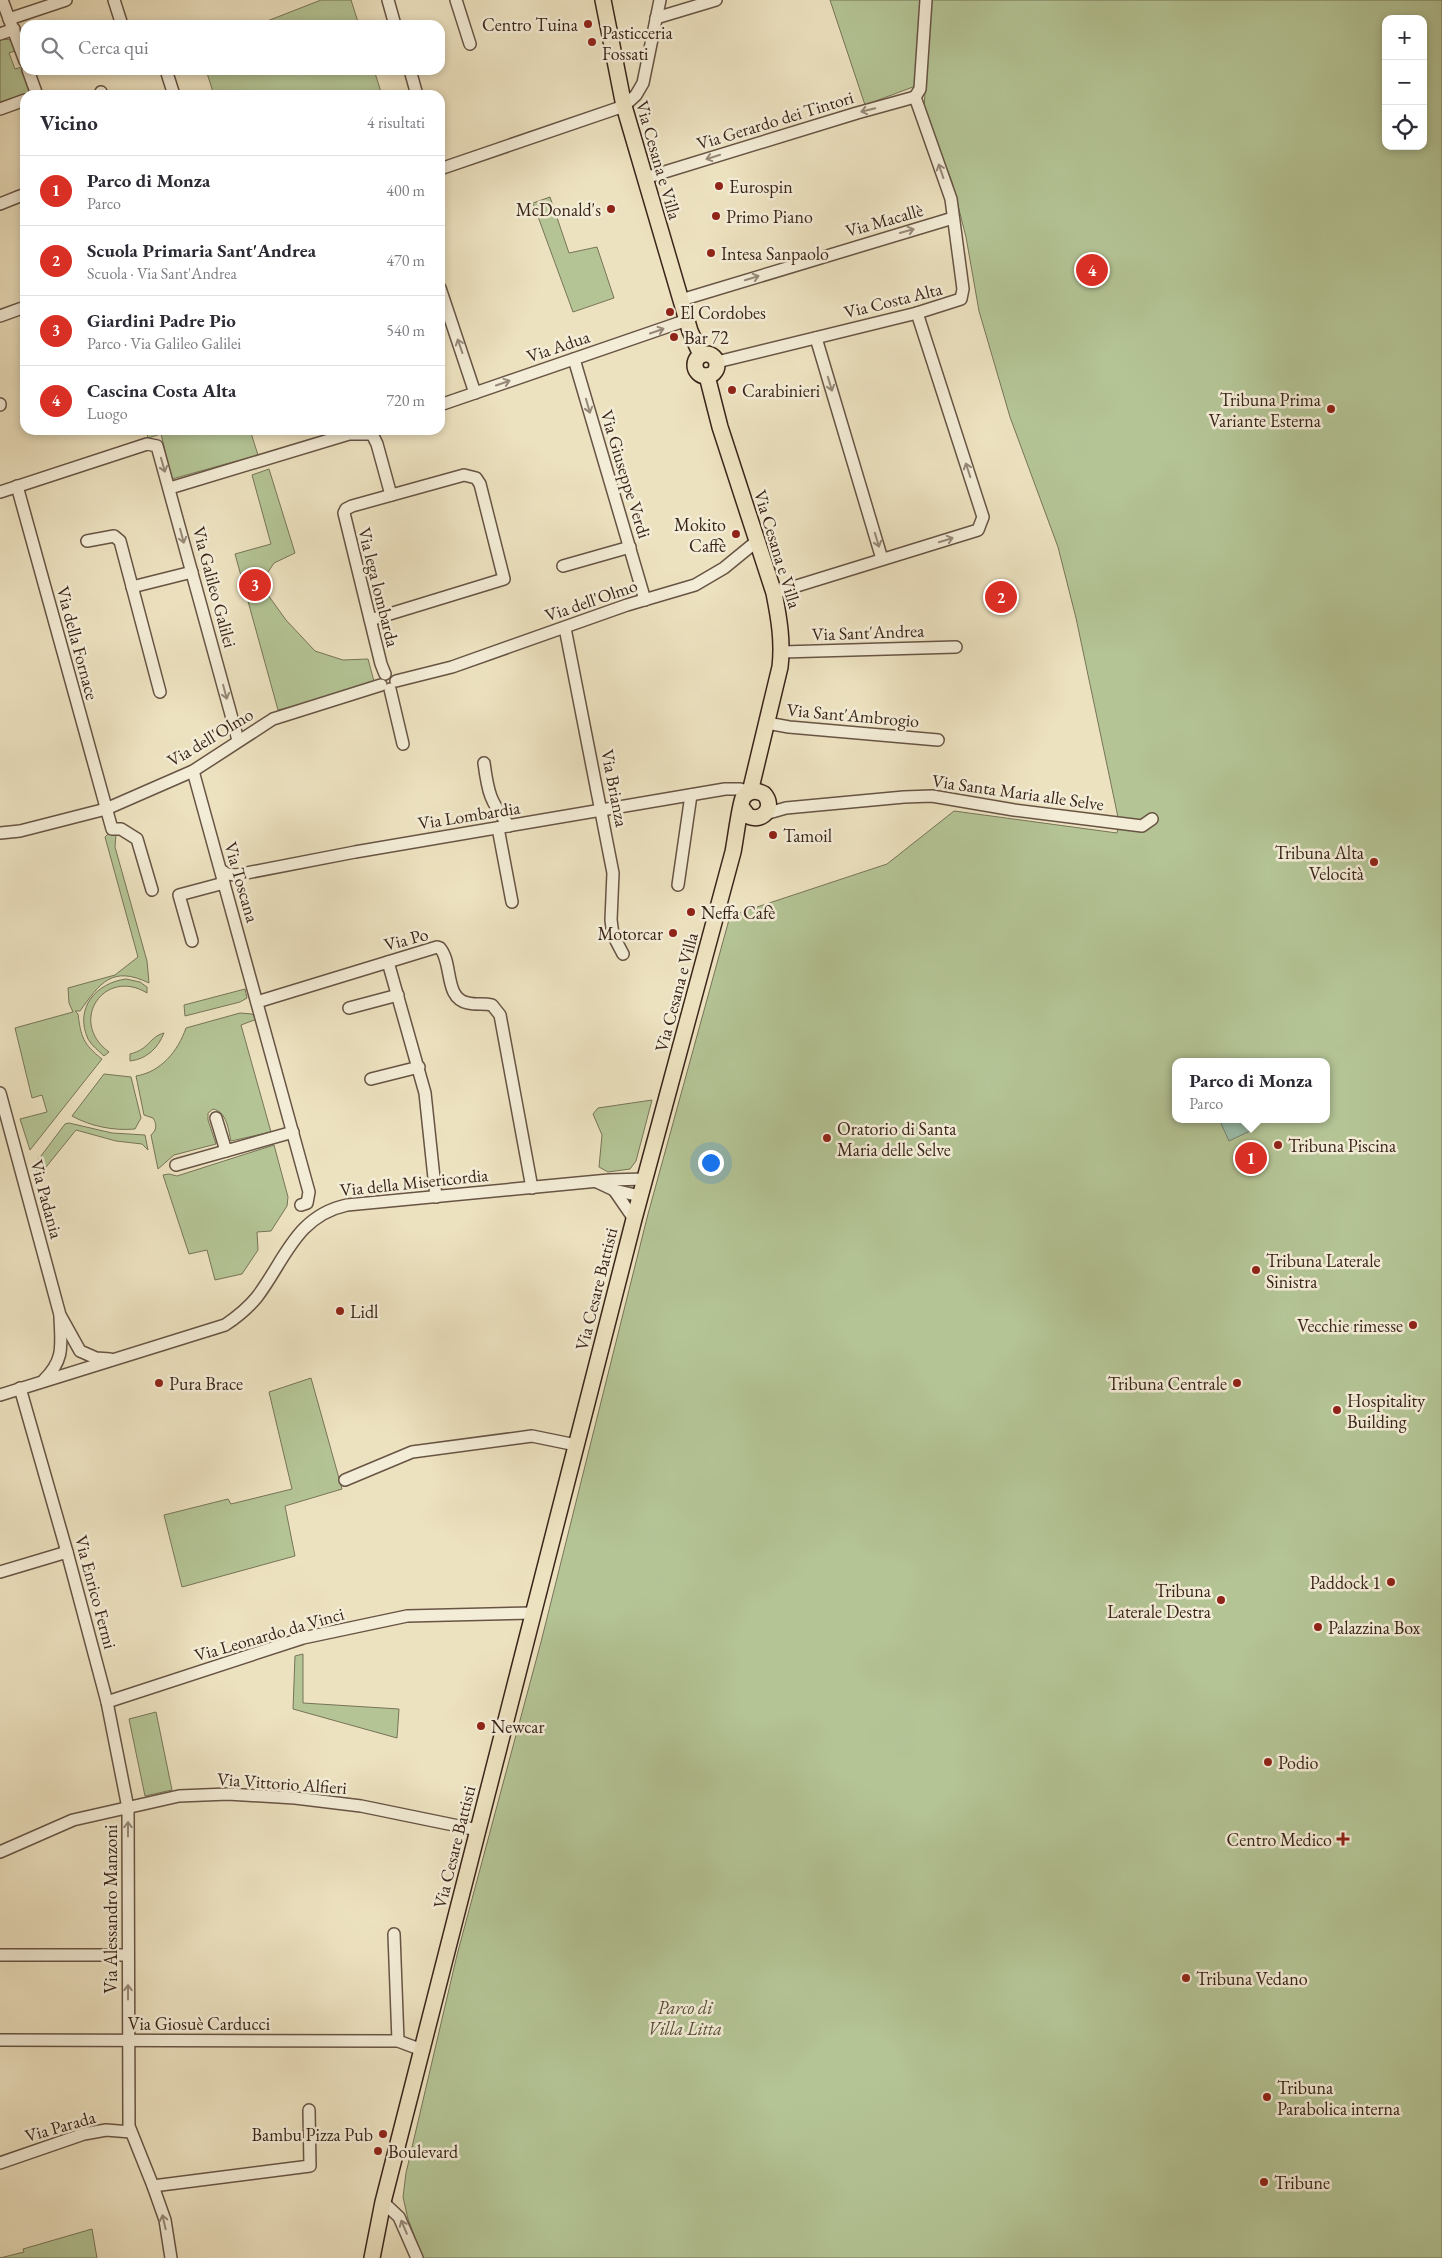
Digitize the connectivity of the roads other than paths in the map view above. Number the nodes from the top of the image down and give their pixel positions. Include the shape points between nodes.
1 (2, 0) edge
2 (66, 0) edge
3 (114, 0) edge
4 (388, 0) edge
5 (456, 0) edge
6 (603, 0) edge
7 (660, 0) edge
8 (716, 0) edge
9 (926, 0) edge
10 (34, 5) edge
11 (656, 18) junction
12 (120, 20) edge
13 (394, 20) edge
14 (11, 24) junction
15 (0, 34) edge
16 (470, 44) dead end
17 (20, 48) edge
18 (30, 75) edge
19 (168, 75) edge
20 (412, 75) edge
21 (35, 90) edge
22 (172, 90) edge
23 (416, 90) edge
24 (915, 97) junction
25 (20, 102) edge
26 (624, 106) junction
27 (0, 109) edge
28 (445, 167) edge
29 (645, 178) junction
30 (20, 196) edge
31 (0, 204) edge
32 (953, 218) junction
33 (681, 300) junction
34 (445, 303) edge
35 (20, 309) edge
36 (918, 313) junction
37 (0, 316) edge
38 (686, 320) junction
39 (816, 338) junction
40 (700, 355) junction
41 (574, 359) junction
42 (717, 362) junction
43 (707, 376) junction
44 (475, 393) junction
45 (445, 403) edge
46 (346, 435) edge
47 (374, 435) edge
48 (16, 486) junction
49 (170, 488) junction
50 (0, 492) edge
51 (391, 495) junction
52 (87, 541) dead end
53 (758, 541) junction
54 (630, 547) junction
55 (882, 559) junction
56 (564, 566) dead end
57 (192, 572) junction
58 (132, 587) junction
59 (774, 593) junction
60 (645, 600) junction
61 (370, 620) junction
62 (565, 628) junction
63 (956, 647) dead end
64 (782, 652) junction
65 (388, 682) junction
66 (160, 692) dead end
67 (766, 723) junction
68 (238, 740) junction
69 (938, 740) dead end
70 (403, 744) dead end
71 (484, 763) dead end
72 (193, 771) junction
73 (691, 795) junction
74 (755, 803) junction
75 (106, 809) junction
76 (602, 811) junction
77 (1152, 819) dead end
78 (503, 827) junction
79 (0, 833) edge
80 (221, 870) junction
81 (224, 882) junction
82 (678, 885) dead end
83 (152, 890) dead end
84 (512, 902) dead end
85 (192, 941) dead end
86 (623, 954) dead end
87 (388, 962) junction
88 (398, 995) junction
89 (258, 1002) junction
90 (349, 1008) dead end
91 (419, 1067) junction
92 (371, 1079) dead end
93 (0, 1093) edge
94 (216, 1118) dead end
95 (293, 1132) junction
96 (655, 1142) joint
97 (226, 1151) junction
98 (176, 1165) dead end
99 (645, 1178) junction
100 (595, 1182) junction
101 (532, 1188) junction
102 (614, 1190) junction
103 (640, 1196) junction
104 (436, 1197) junction
105 (301, 1205) dead end
106 (634, 1219) junction
107 (60, 1315) junction
108 (74, 1340) junction
109 (61, 1347) junction
110 (114, 1360) junction
111 (76, 1371) junction
112 (43, 1381) junction
113 (20, 1388) junction
114 (0, 1395) edge
115 (576, 1445) junction
116 (345, 1480) dead end
117 (67, 1552) junction
118 (0, 1572) edge
119 (533, 1613) junction
120 (107, 1702) junction
121 (128, 1808) junction
122 (478, 1830) junction
123 (0, 1852) edge
124 (394, 1934) dead end
125 (0, 1955) edge
126 (128, 1955) junction
127 (0, 2040) edge
128 (127, 2041) junction
129 (398, 2041) junction
130 (422, 2050) junction
131 (309, 2110) dead end
132 (131, 2132) junction
133 (0, 2162) edge
134 (154, 2186) junction
135 (383, 2202) junction
136 (171, 2258) edge
137 (372, 2258) edge
138 (417, 2258) edge

1 - 14 street
2 - 10 street
3 - 12 street
4 - 13 street
5 - 16 street
6 - 26 main road, Via Cesana e Villa
7 - 11 street
8 - 11 street
9 - 24 street via 920,89
10 - 14 street
11 - 26 street via 643,83
14 - 15 street
14 - 17 street
18 - 21 street
19 - 22 street
20 - 23 street
24 -> 29 street, Via Gerardo dei Tintori
32 -> 24 street, Via Costa Alta via 951,199
25 - 27 street
26 - 28 street
26 - 29 main road, Via Cesana e Villa
29 - 33 main road, Via Cesana e Villa
30 - 31 street
33 -> 32 street, Via Macallè
32 - 36 street, Via Costa Alta via 961,299
33 - 38 main road, Via Cesana e Villa
44 -> 34 street
35 - 37 street
36 - 39 street, Via Costa Alta
55 -> 36 street via 978,530 982,516
38 - 40 main road, Via Cesana e Villa
41 -> 38 street, Via Adua
39 - 42 street, Via Costa Alta
39 -> 55 street
40 - 42 main road via 708,354
40 - 43 main road via 695,368
44 -> 41 street, Via Adua
41 -> 54 street, Via Giuseppe Verdi
42 - 43 main road via 716,370
43 - 53 main road, Via Cesana e Villa via 720,427
44 - 45 street, Via Adua
46 - 49 street
47 - 51 street
48 -> 49 street, Via Galileo Galilei via 154,444 159,448
48 - 50 street
48 - 75 street, Via della Fornace
49 -> 57 street, Via Galileo Galilei
51 - 61 street, Via lega lombarda via 346,509 344,520
51 - 61 street via 464,475 476,478 504,579
52 - 58 street via 118,538
53 - 59 main road, Via Cesana e Villa
53 - 60 street, Via dell'Olmo via 710,578
54 - 56 street
54 - 60 street, Via Giuseppe Verdi
55 - 59 street
57 - 58 street
57 -> 68 street, Via Galileo Galilei
58 - 66 street
59 - 64 main road, Via Cesana e Villa
60 - 62 street, Via dell'Olmo
61 - 65 street, Via lega lombarda
62 - 65 street, Via dell'Olmo via 452,667
62 - 76 street, Via Brianza
63 - 64 street, Via Sant'Andrea
64 - 67 main road, Via Cesana e Villa
65 - 68 street, Via dell'Olmo via 273,719
65 - 70 street, Via lega lombarda
67 - 69 street, Via Sant'Ambrogio
67 - 74 main road, Via Cesana e Villa via 757,763
68 - 72 street, Via dell'Olmo
71 - 78 street via 489,795
72 - 75 street, Via dell'Olmo
72 - 80 street, Via Toscana
73 - 74 street, Via Lombardia via 740,788
73 - 76 street, Via Lombardia
73 - 82 street
74 - 77 street, Via Santa Maria alle Selve via 786,808 932,796 1102,822 1142,826
74 - 96 main road, Via Cesana e Villa via 733,852
75 - 79 street, Via dell'Olmo
75 - 83 street, Via della Fornace via 112,829 121,829 136,839
76 - 78 street, Via Lombardia
76 - 86 street, Via Brianza via 613,873 613,935
78 - 80 street, Via Lombardia via 236,874
78 - 84 street
80 - 81 street, Via Toscana
81 - 85 street via 179,895
81 - 89 street, Via Toscana
87 - 88 street
87 - 89 street, Via Po
87 - 101 street, Via Po via 440,948 456,997 467,1004 487,1004 498,1009
88 - 90 street
88 - 91 street
89 - 95 street, Via Toscana
91 - 92 street
91 - 104 street via 426,1093
93 - 107 street, Via Padania
94 - 97 street
95 - 97 street
95 - 105 street, Via Toscana via 309,1192 307,1203
96 - 99 main road, Via Cesare Battisti
97 - 98 street
99 - 100 street, Via della Misericordia
99 - 103 main road, Via Cesare Battisti
100 - 101 street, Via della Misericordia
100 - 102 street, Via della Misericordia
101 - 104 street, Via della Misericordia
102 - 103 street, Via della Misericordia
102 - 106 street
103 - 106 main road, Via Cesare Battisti
104 - 110 street, Via della Misericordia via 347,1205 329,1210 298,1234 257,1297 242,1314 216,1328
106 - 115 main road, Via Cesare Battisti
107 - 108 street, Via Padania
107 - 109 street, Via Padania
108 - 110 street, Via Padania via 80,1351 96,1358
108 - 111 street, Via Padania
109 - 111 street
109 - 112 street, Via Padania via 55,1369
110 - 111 street, Via della Misericordia
111 - 112 street, Via della Misericordia
112 - 113 street, Via della Misericordia
113 - 114 street, Via della Misericordia
113 - 117 street, Via Enrico Fermi
115 - 116 street via 532,1436 412,1452
115 - 119 main road, Via Cesare Battisti
117 - 118 street
117 - 120 street, Via Enrico Fermi
119 - 120 street, Via Leonardo da Vinci via 407,1616 303,1638
119 - 122 main road, Via Cesare Battisti
120 - 121 street, Via Enrico Fermi
121 - 122 street, Via Vittorio Alfieri via 179,1796 232,1794 361,1806
121 - 123 street, Via Vittorio Alfieri via 73,1820
126 -> 121 street, Via Alessandro Manzoni
122 - 130 main road, Via Cesare Battisti
124 - 129 street
125 - 126 street
128 -> 126 street, Via Alessandro Manzoni
127 - 128 street, Via Giosuè Carducci
128 - 129 street, Via Giosuè Carducci
128 - 132 street, Via Alessandro Manzoni
129 - 130 street, Via Giosuè Carducci
130 - 135 main road, Via Cesare Battisti
131 - 134 street via 310,2166
132 - 133 street, Via Parada via 106,2130 84,2134
132 - 134 street, Via Alessandro Manzoni
136 -> 134 street, Via Alessandro Manzoni
135 - 137 main road, Via Cesare Battisti
138 -> 135 street via 400,2217

